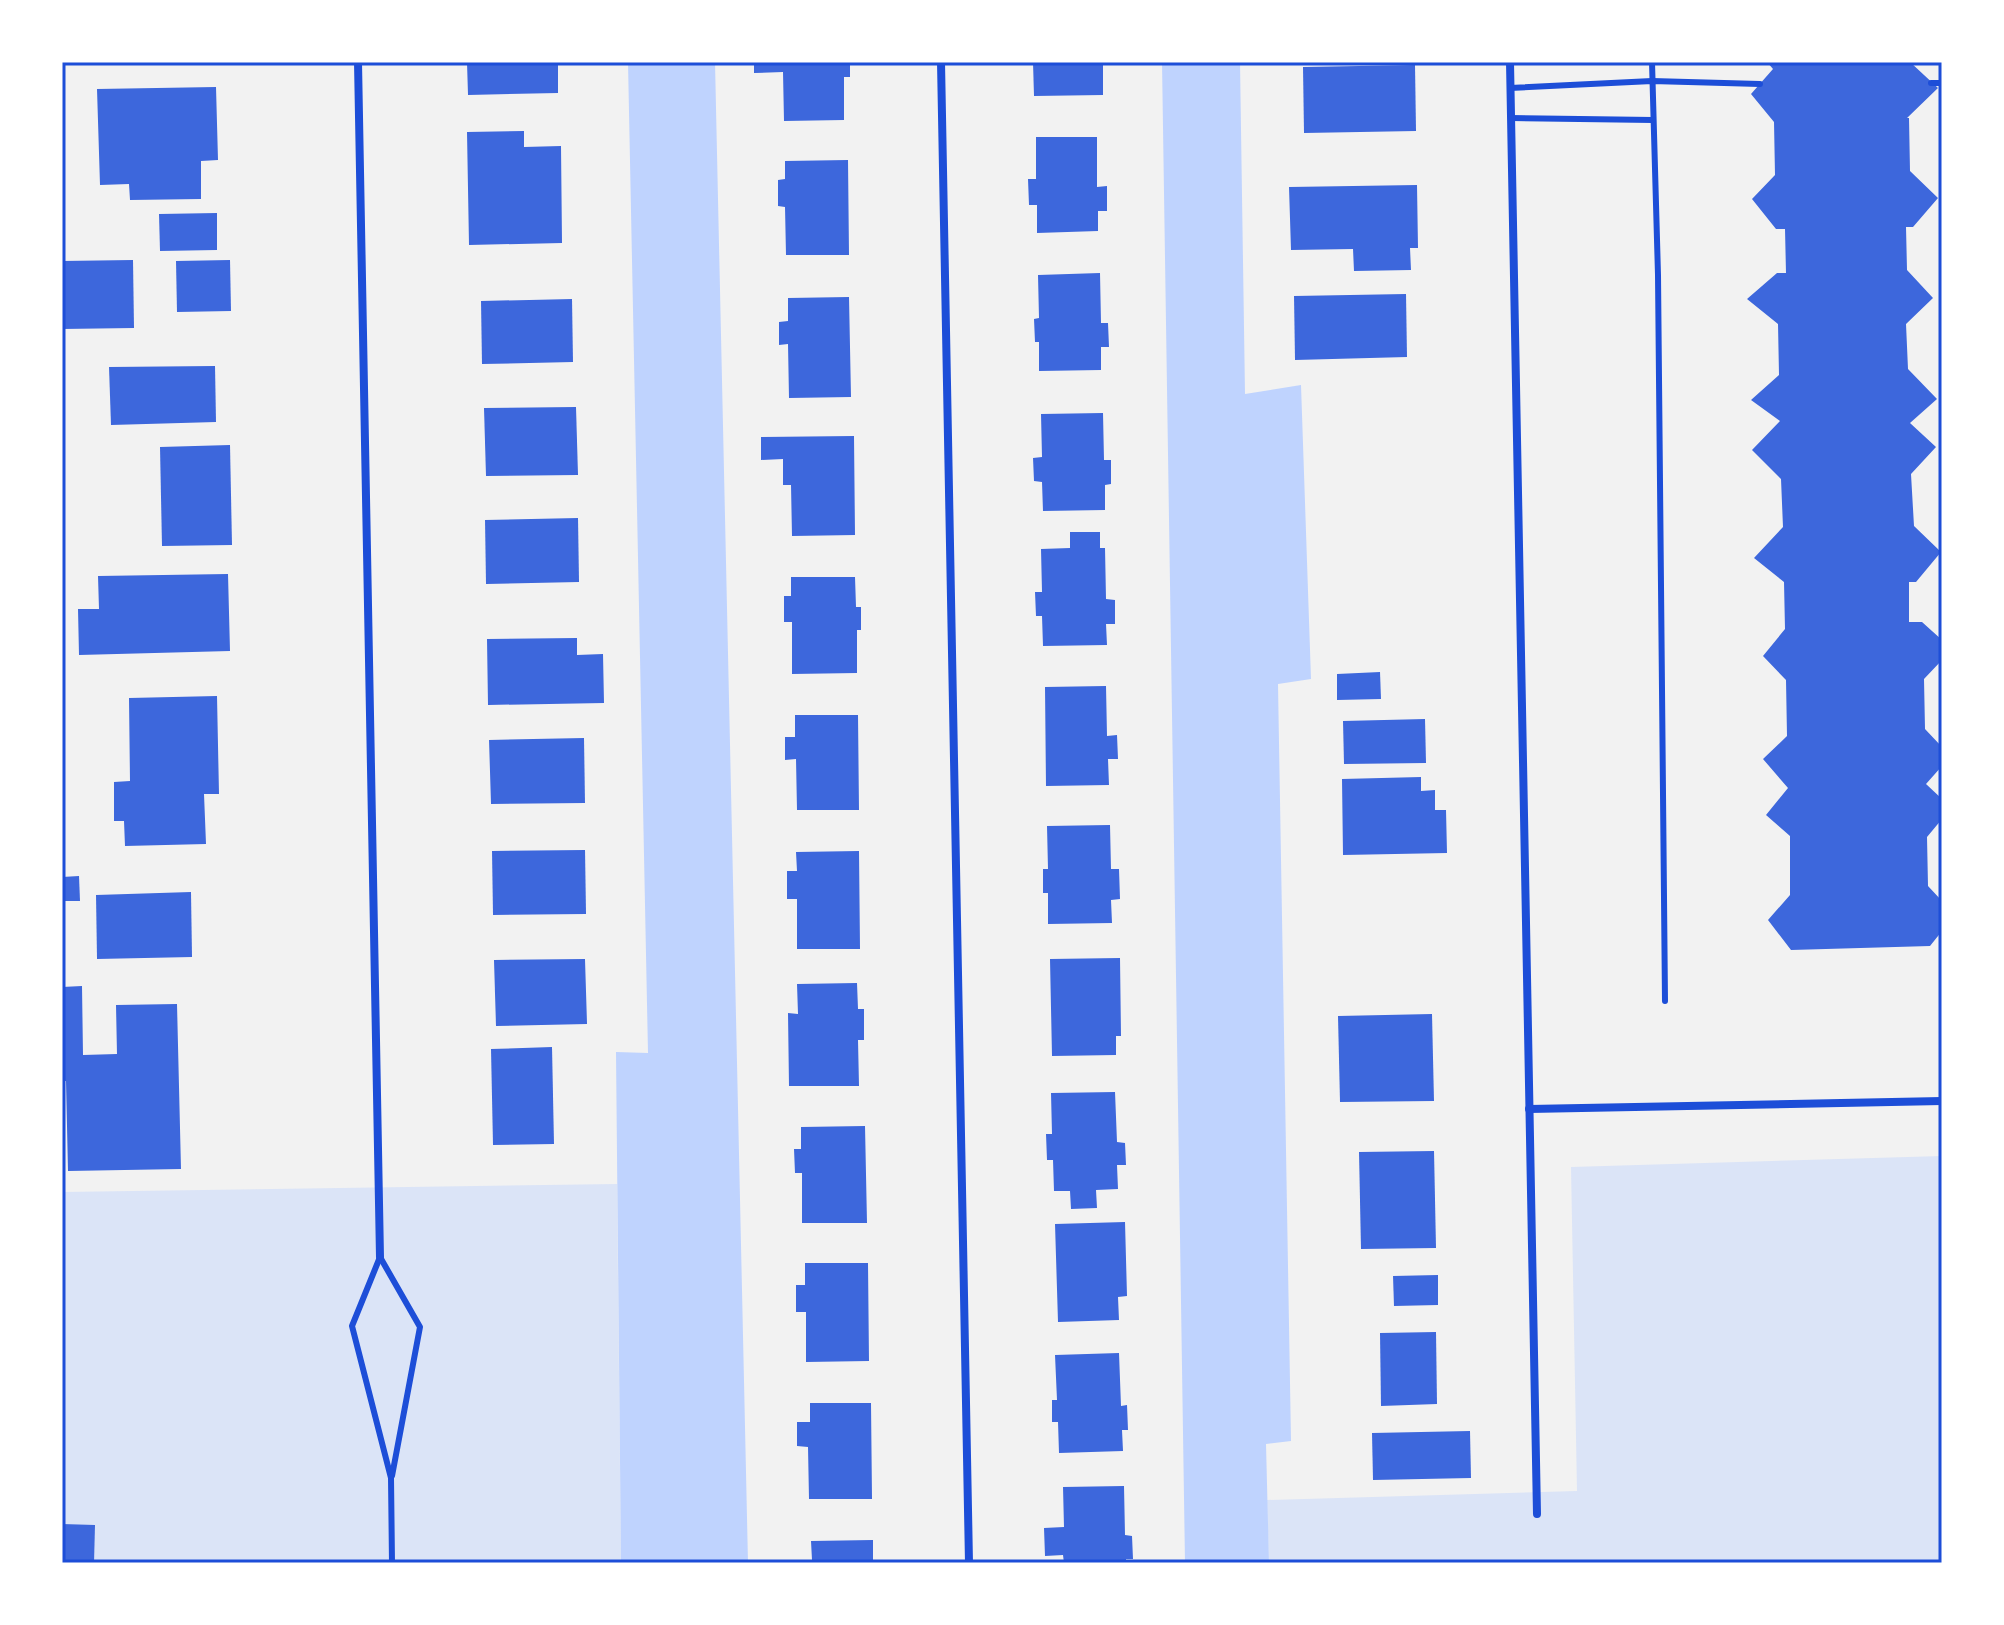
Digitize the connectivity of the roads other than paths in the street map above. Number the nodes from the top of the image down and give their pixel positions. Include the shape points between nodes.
1 (358, 62) edge
2 (941, 62) edge
3 (1510, 62) edge
4 (1652, 62) edge
5 (1652, 81) junction
6 (1931, 83) dead end
7 (1942, 83) edge
8 (1760, 84) dead end
9 (1510, 88) junction
10 (1511, 118) junction
11 (1653, 120) junction
12 (1665, 1001) dead end
13 (1942, 1101) edge
14 (1529, 1109) junction
15 (380, 1257) junction
16 (391, 1478) junction
17 (1537, 1514) dead end
18 (392, 1563) edge
19 (969, 1563) edge

1 - 15 street
2 - 19 street
3 - 9 street
4 - 5 lane
5 - 8 lane
5 - 9 lane
5 - 11 lane
6 - 7 lane
9 - 10 street
10 - 11 lane
10 - 14 street
11 - 12 lane
13 - 14 street
14 - 17 street
15 - 16 lane via 352,1326
15 - 16 lane via 420,1327
16 - 18 lane

